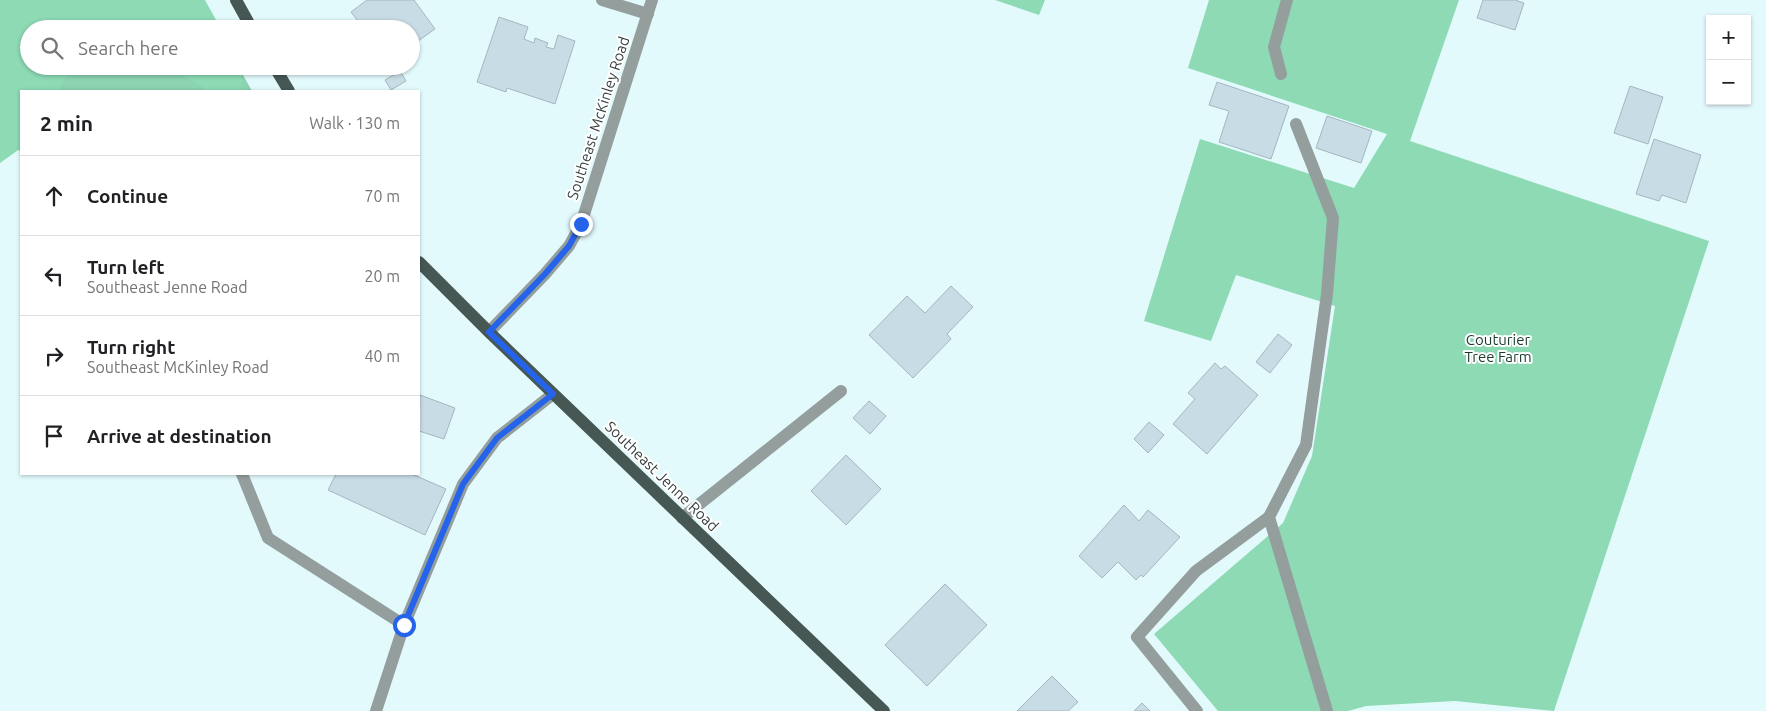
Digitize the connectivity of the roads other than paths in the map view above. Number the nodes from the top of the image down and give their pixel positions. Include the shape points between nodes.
1 (236, 0) edge
2 (602, 0) edge
3 (652, 0) edge
4 (1287, 0) edge
5 (648, 14) junction
6 (247, 20) edge
7 (1281, 74) dead end
8 (279, 75) edge
9 (288, 90) edge
10 (1296, 124) dead end
11 (420, 263) edge
12 (489, 332) junction
13 (841, 391) dead end
14 (553, 394) junction
15 (242, 475) edge
16 (1270, 517) junction
17 (682, 518) junction
18 (404, 625) junction
19 (376, 711) edge
20 (884, 711) edge
21 (1198, 711) edge
22 (1327, 711) edge

1 - 6 main road
2 - 5 street
3 - 5 street, Southeast McKinley Road
4 - 7 street via 1274,47
5 - 12 street, Southeast McKinley Road via 581,224 569,246
8 - 9 main road
10 - 16 street via 1333,218 1327,294 1306,445
11 - 12 main road, Southeast Jenne Road
12 - 14 main road, Southeast Jenne Road
13 - 17 street
14 - 17 main road, Southeast Jenne Road
14 - 18 street via 497,438 463,484
15 - 18 street via 268,538
16 - 21 street via 1196,571 1137,637
16 - 22 street
17 - 20 main road, Southeast Jenne Road
18 - 19 street

